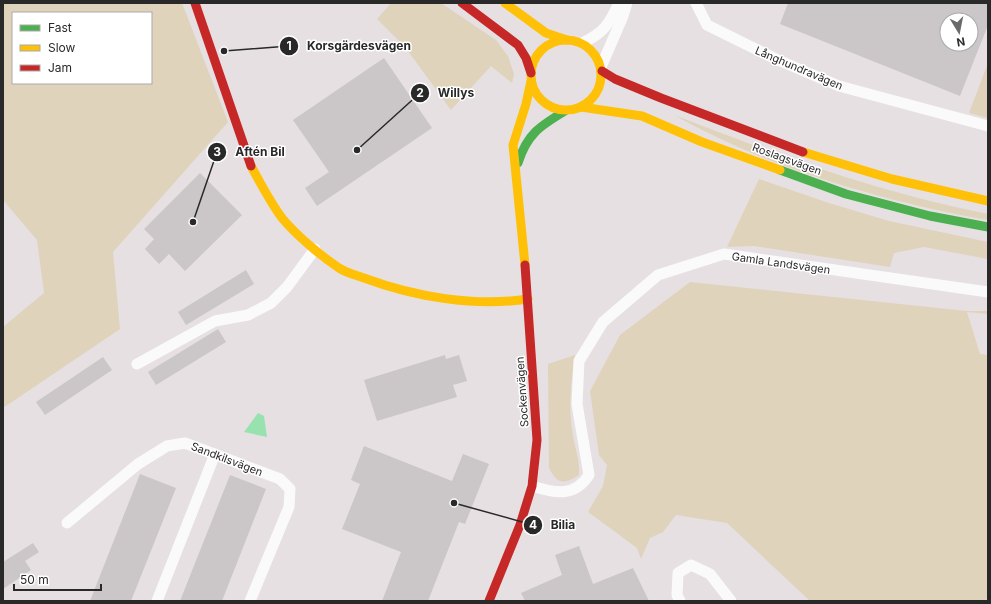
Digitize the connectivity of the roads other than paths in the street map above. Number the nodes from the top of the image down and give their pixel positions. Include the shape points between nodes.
1 (196, 3) edge
2 (462, 3) edge
3 (505, 3) edge
4 (619, 3) edge
5 (627, 3) edge
6 (696, 3) edge
7 (567, 40) junction
8 (582, 43) junction
9 (601, 69) junction
10 (531, 77) junction
11 (581, 107) junction
12 (565, 110) junction
13 (988, 126) edge
14 (515, 174) junction
15 (988, 201) edge
16 (988, 227) edge
17 (315, 249) junction
18 (988, 292) edge
19 (528, 299) junction
20 (137, 364) dead end
21 (215, 454) junction
22 (532, 486) junction
23 (67, 523) dead end
24 (157, 601) edge
25 (250, 601) edge
26 (489, 601) edge
27 (680, 601) edge
28 (731, 601) edge

1 - 17 main road via 248,160 282,219
2 - 10 main road via 518,46 526,58
3 - 7 main road via 546,33
4 - 8 street via 609,25 595,37
5 - 9 street
6 - 13 street, Långhundravägen via 707,26 839,86
7 - 8 main road
7 - 10 main road via 552,43 540,52 532,65
8 - 9 main road via 594,53
9 - 11 main road via 599,90
9 - 15 main road, Roslagsvägen via 616,79 791,148 901,182
10 - 12 main road via 535,92 543,102
10 - 14 main road, Sockenvägen via 526,104 513,145
11 - 12 main road
11 - 16 main road, Roslagsvägen via 642,116 702,142 846,194 930,216
12 - 14 main road, Sockenvägen via 531,132 521,150
14 - 19 main road, Sockenvägen
17 - 19 main road via 340,269 390,288 457,300 508,302
17 - 20 street via 287,287 271,303 248,316 215,321
18 - 22 street, Gamla Landsvägen via 724,254 658,275 603,322 579,360 577,404 589,476 584,484 566,493
19 - 22 main road, Sockenvägen via 537,440
21 - 23 street, Sandkilsvägen via 184,443 167,446 138,464
21 - 24 street
21 - 25 street, Sandkilsvägen via 280,479 290,489 289,507
22 - 26 main road, Sockenvägen via 520,525
27 - 28 street via 677,594 678,573 691,565 710,574

